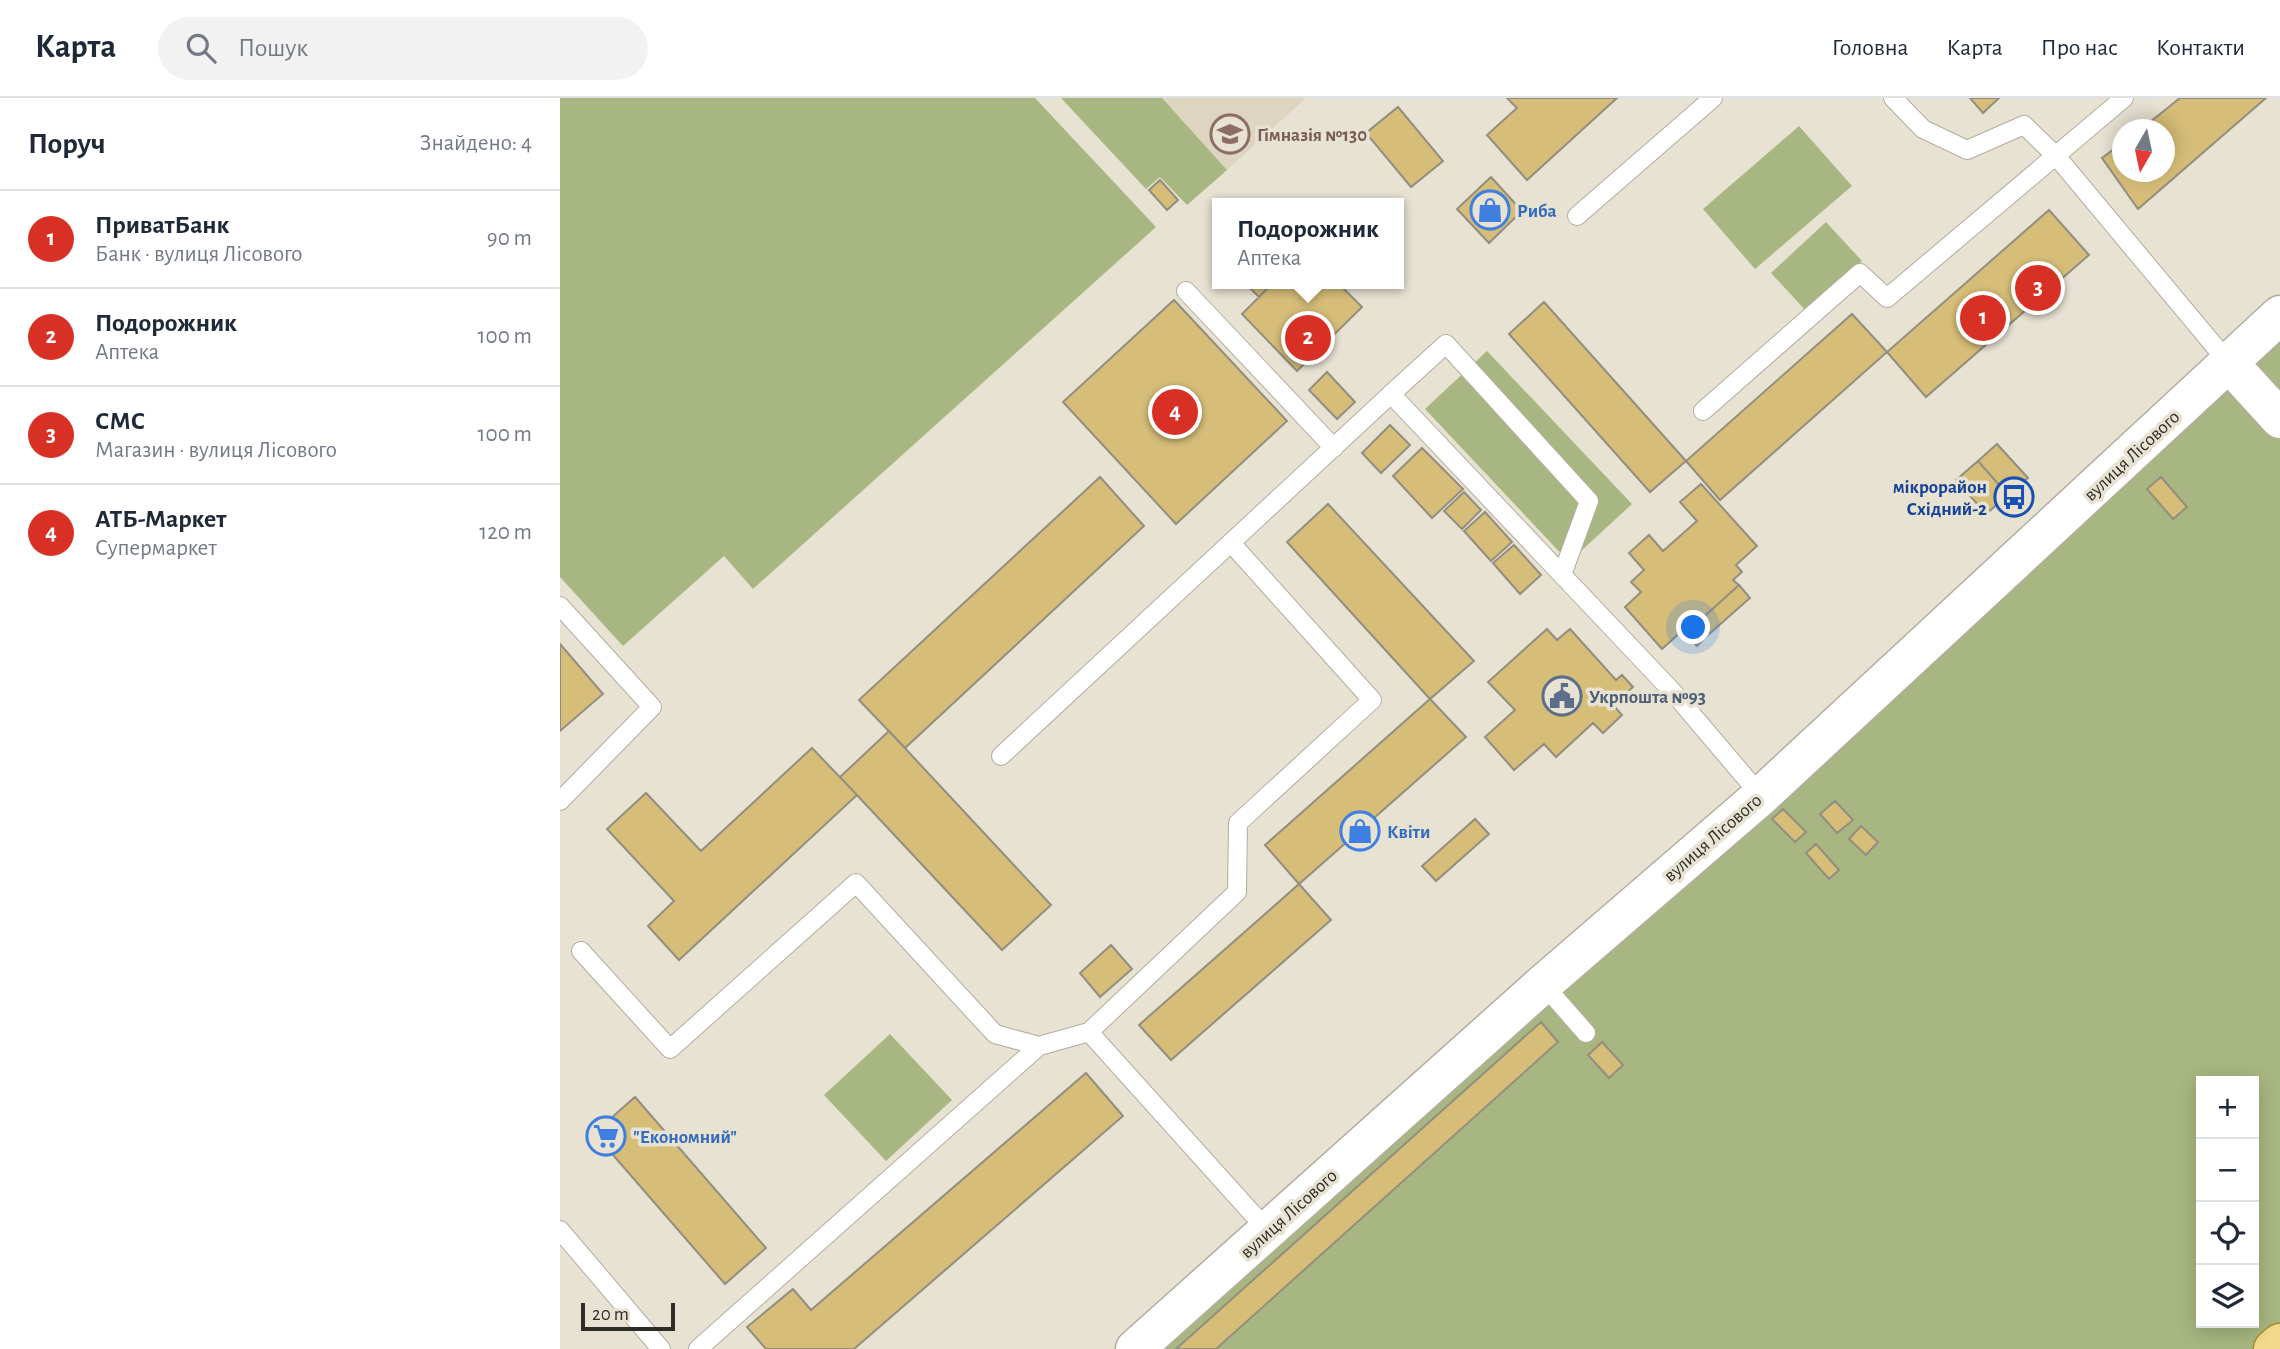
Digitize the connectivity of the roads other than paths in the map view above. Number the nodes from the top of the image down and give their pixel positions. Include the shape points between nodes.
1 (1713, 98) edge
2 (1894, 98) edge
3 (2124, 98) edge
4 (2057, 157) junction
5 (1577, 216) dead end
6 (1186, 291) dead end
7 (2280, 315) edge
8 (2227, 361) junction
9 (1391, 394) junction
10 (1703, 411) dead end
11 (2280, 419) edge
12 (1334, 448) junction
13 (1232, 544) junction
14 (1562, 575) junction
15 (560, 606) edge
16 (1001, 756) dead end
17 (1760, 796) junction
18 (560, 801) edge
19 (581, 951) dead end
20 (1543, 984) junction
21 (1089, 1032) junction
22 (1586, 1033) dead end
23 (1039, 1046) junction
24 (560, 1230) edge
25 (1268, 1231) junction
26 (2280, 1343) edge
27 (660, 1349) edge
28 (698, 1349) edge
29 (1135, 1349) edge
30 (2273, 1349) edge

1 - 5 lane
2 - 4 lane via 1923,129 1967,150 2024,125
3 - 4 lane
4 - 8 lane
4 - 10 lane via 1887,298 1860,273
6 - 12 lane
7 - 8 street, вулиця Лісового
8 - 11 street
8 - 17 street, вулиця Лісового via 2060,522
9 - 12 lane
9 - 14 lane
9 - 14 lane via 1446,344 1589,501
12 - 13 lane
13 - 16 lane
13 - 21 lane via 1372,700 1238,822 1237,892
14 - 17 lane via 1672,691
15 - 18 lane via 652,707
17 - 20 street, вулиця Лісового
19 - 23 lane via 670,1049 856,883 995,1034
20 - 22 lane
20 - 25 street, вулиця Лісового
21 - 23 lane
21 - 25 lane
23 - 28 lane
24 - 27 lane
25 - 29 street, вулиця Лісового
26 - 30 main road

